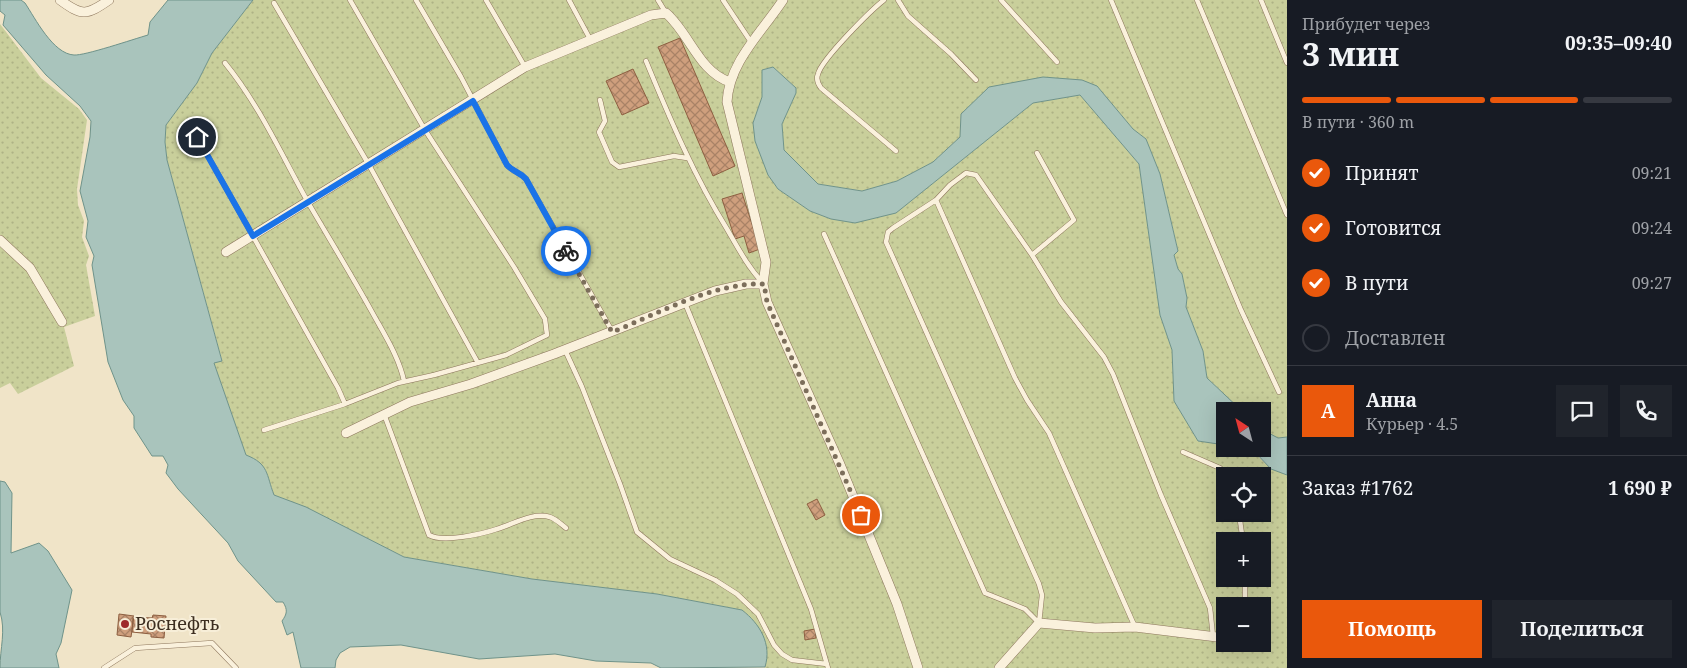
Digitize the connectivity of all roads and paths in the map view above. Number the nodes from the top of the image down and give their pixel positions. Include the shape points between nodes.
1 (60, 0) edge
2 (109, 0) edge
3 (350, 0) edge
4 (416, 0) edge
5 (486, 0) edge
6 (569, 0) edge
7 (658, 0) edge
8 (723, 0) edge
9 (784, 0) edge
10 (884, 0) edge
11 (898, 0) edge
12 (1001, 0) edge
13 (1111, 0) edge
14 (1197, 0) edge
15 (1260, 0) edge
16 (274, 3) dead end
17 (666, 13) junction
18 (590, 39) junction
19 (751, 42) junction
20 (646, 61) dead end
21 (1056, 62) dead end
22 (225, 63) dead end
23 (1287, 64) edge
24 (525, 67) junction
25 (976, 80) dead end
26 (730, 82) junction
27 (600, 100) dead end
28 (473, 101) junction
29 (190, 124) dead end
30 (425, 130) junction
31 (896, 151) dead end
32 (1037, 152) dead end
33 (687, 158) junction
34 (369, 165) junction
35 (936, 200) junction
36 (308, 202) junction
37 (1287, 215) edge
38 (824, 234) dead end
39 (253, 236) junction
40 (0, 240) edge
41 (226, 252) dead end
42 (1032, 255) junction
43 (764, 284) junction
44 (685, 303) junction
45 (62, 322) dead end
46 (612, 332) junction
47 (564, 350) junction
48 (478, 363) junction
49 (404, 382) junction
50 (1279, 392) dead end
51 (344, 404) junction
52 (384, 414) junction
53 (264, 430) dead end
54 (346, 433) dead end
55 (1183, 452) dead end
56 (1218, 467) edge
57 (566, 528) dead end
58 (1039, 624) junction
59 (1135, 627) junction
60 (1213, 636) junction
61 (1216, 636) edge
62 (827, 666) edge
63 (104, 668) edge
64 (236, 668) edge
65 (918, 668) edge
66 (999, 668) edge

1 - 2 street via 82,13 92,11
3 - 30 lane
4 - 28 lane
5 - 24 lane
6 - 18 lane
7 - 17 lane
8 - 19 lane
9 - 19 street
10 - 31 lane via 869,12 819,70 817,81 821,88
11 - 25 lane via 908,16
12 - 21 lane
13 - 50 lane
14 - 37 lane
15 - 23 lane
16 - 34 lane
17 - 18 street via 651,15
17 - 26 street via 677,23 707,69
18 - 24 street
19 - 26 street
20 - 33 lane
22 - 36 lane via 246,91
24 - 28 street
26 - 43 street via 727,102 766,262
27 - 33 lane via 606,122 599,132 612,162 620,167 674,156
28 - 30 street
28 - 46 lane via 507,165 526,179
29 - 39 lane
30 - 34 street
30 - 48 lane via 545,319 547,335
32 - 42 lane via 1074,220
33 - 43 lane via 752,271
34 - 36 street
34 - 48 lane
35 - 42 lane via 960,176 976,175
35 - 58 lane via 888,232 886,242 1039,584 1042,595
35 - 59 lane via 1015,378 1049,432
36 - 39 street
36 - 49 lane via 379,324
38 - 58 lane via 985,593 1025,609
39 - 41 street
39 - 51 lane
40 - 45 street via 30,268
42 - 60 lane via 1113,374 1210,608
43 - 44 street via 715,290
43 - 65 street via 767,302 839,462 897,604
44 - 46 street
44 - 62 lane via 801,582
46 - 47 street
47 - 52 street via 410,402
47 - 62 lane via 614,466 636,532 670,559 737,594 758,614 782,654 792,660
48 - 49 lane
49 - 51 lane
51 - 53 lane
52 - 54 street
52 - 57 lane via 429,535 435,539 482,532 533,517 551,517
55 - 56 lane
58 - 59 street
58 - 66 street
59 - 60 street
60 - 61 street
63 - 64 lane via 135,648 212,643

